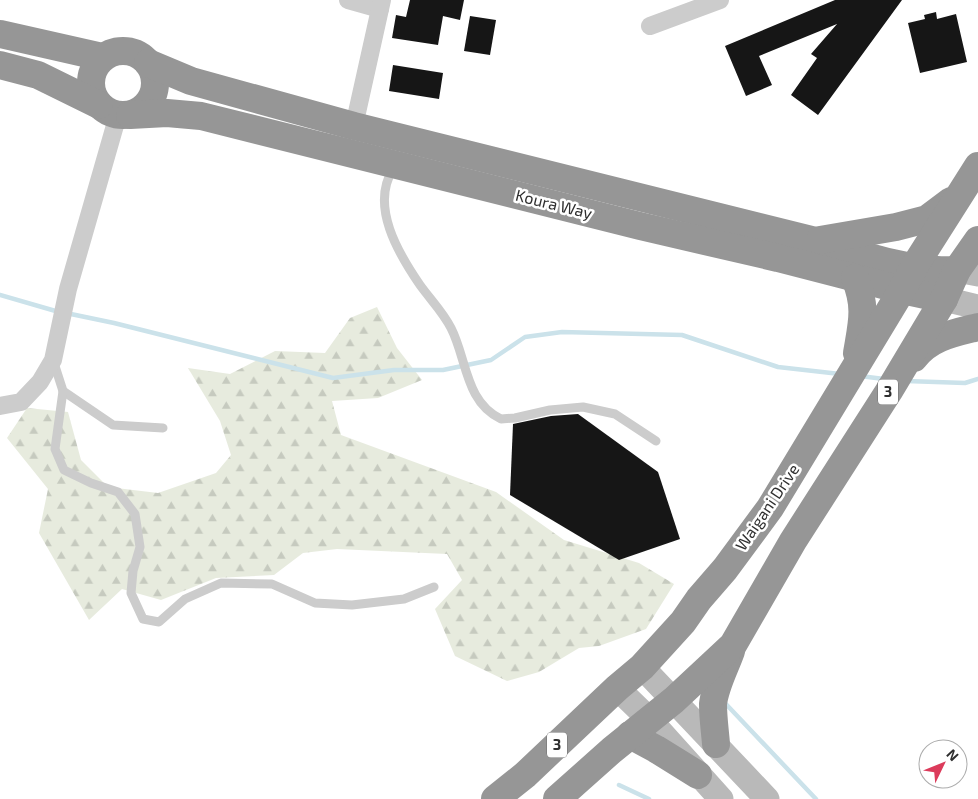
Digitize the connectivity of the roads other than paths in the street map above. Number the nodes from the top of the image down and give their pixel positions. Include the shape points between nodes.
1 (348, 0) edge
2 (720, 0) edge
3 (381, 5) edge
4 (650, 26) dead end
5 (0, 34) edge
6 (102, 57) junction
7 (148, 63) junction
8 (0, 65) edge
9 (116, 112) junction
10 (354, 126) junction
11 (396, 164) junction
12 (978, 166) edge
13 (962, 191) junction
14 (978, 240) edge
15 (816, 241) junction
16 (968, 272) edge
17 (855, 278) junction
18 (908, 278) junction
19 (944, 299) junction
20 (978, 307) edge
21 (978, 327) edge
22 (53, 360) junction
23 (855, 367) junction
24 (63, 391) junction
25 (889, 391) junction
26 (0, 406) edge
27 (163, 428) dead end
28 (656, 441) dead end
29 (434, 587) dead end
30 (734, 645) junction
31 (642, 668) junction
32 (617, 688) junction
33 (674, 700) junction
34 (640, 728) junction
35 (716, 744) junction
36 (698, 775) joint
37 (494, 799) edge
38 (557, 799) edge
39 (721, 799) edge
40 (767, 799) edge

1 - 3 street
2 - 4 street
3 - 10 street
5 - 6 highway
6 - 7 highway via 111,52 131,51
6 - 9 highway via 91,74 90,85 93,96
7 - 9 highway via 156,83 148,104 140,111
7 - 10 highway, Koura Way via 191,81
8 - 9 highway, Koura Way via 38,75
9 - 11 highway, Koura Way via 201,116
9 - 22 street via 68,289
10 - 15 highway, Koura Way
11 - 17 highway, Koura Way
11 - 28 lane via 386,180 384,201 388,222 405,262 452,330 476,397 483,406 501,419 583,407 615,414
12 - 13 highway, Waigani Drive / 3
13 - 15 highway via 927,219
13 - 18 highway, Waigani Drive / 3
14 - 16 highway, 3
15 - 18 highway, Koura Way via 865,256
16 - 18 highway, Koura Way
16 - 19 highway, 3
17 - 18 highway, Koura Way
17 - 23 highway via 864,308
18 - 19 highway, Koura Way
18 - 23 highway, Waigani Drive / 3
19 - 20 street, Koura Way
19 - 25 highway, 3
21 - 25 highway via 936,338 919,351
22 - 24 lane
22 - 26 street via 40,382 22,402
23 - 31 highway, Waigani Drive / 3 via 760,522
24 - 27 lane via 113,425
24 - 29 lane via 55,449 64,470 118,492 136,514 140,546 131,593 143,619 159,622 184,599 221,583 272,584 315,603 352,605 404,599
25 - 30 highway, 3 via 793,541
30 - 33 highway, 3
30 - 35 highway via 714,702
31 - 32 highway, Waigani Drive / 3
31 - 33 street
32 - 34 street
32 - 37 highway, Waigani Drive / 3 via 526,775
33 - 34 highway, 3
33 - 35 street
34 - 36 highway via 656,748
34 - 38 highway, 3
35 - 40 street
36 - 39 street

